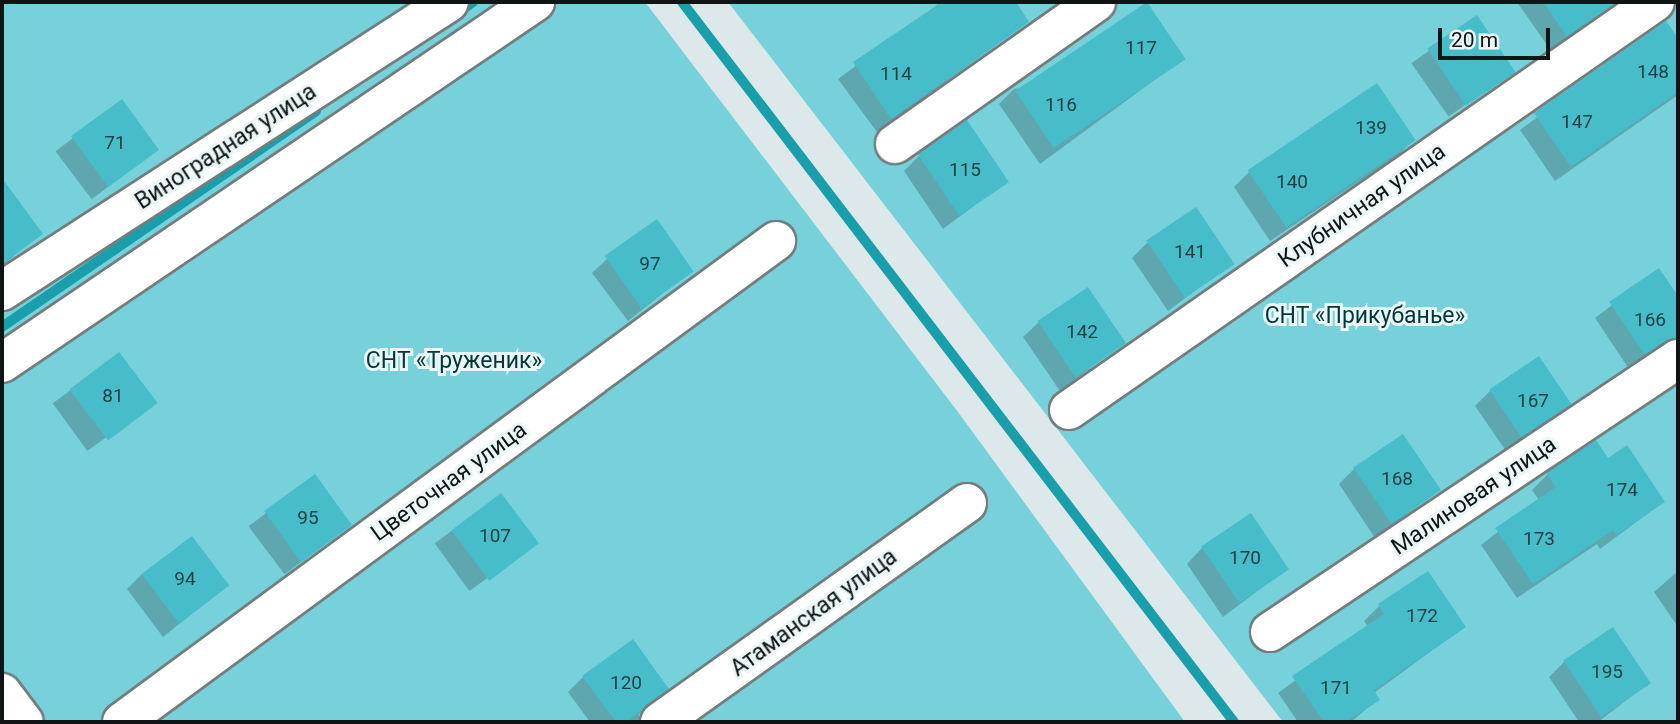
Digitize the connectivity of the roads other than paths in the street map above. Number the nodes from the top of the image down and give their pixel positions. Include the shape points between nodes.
1 (449, 2) edge
2 (536, 2) edge
3 (1096, 2) edge
4 (1655, 2) edge
5 (895, 144) dead end
6 (776, 241) dead end
7 (2, 292) edge
8 (1678, 359) edge
9 (2, 363) edge
10 (1069, 410) dead end
11 (967, 503) dead end
12 (1270, 632) dead end
13 (2, 694) edge
14 (24, 722) edge
15 (122, 722) edge
16 (660, 722) edge

1 - 7 street, Виноградная улица
2 - 9 street
3 - 5 street
4 - 10 street, Клубничная улица
6 - 15 street, Цветочная улица
8 - 12 street, Малиновая улица
11 - 16 street, Атаманская улица
13 - 14 street

